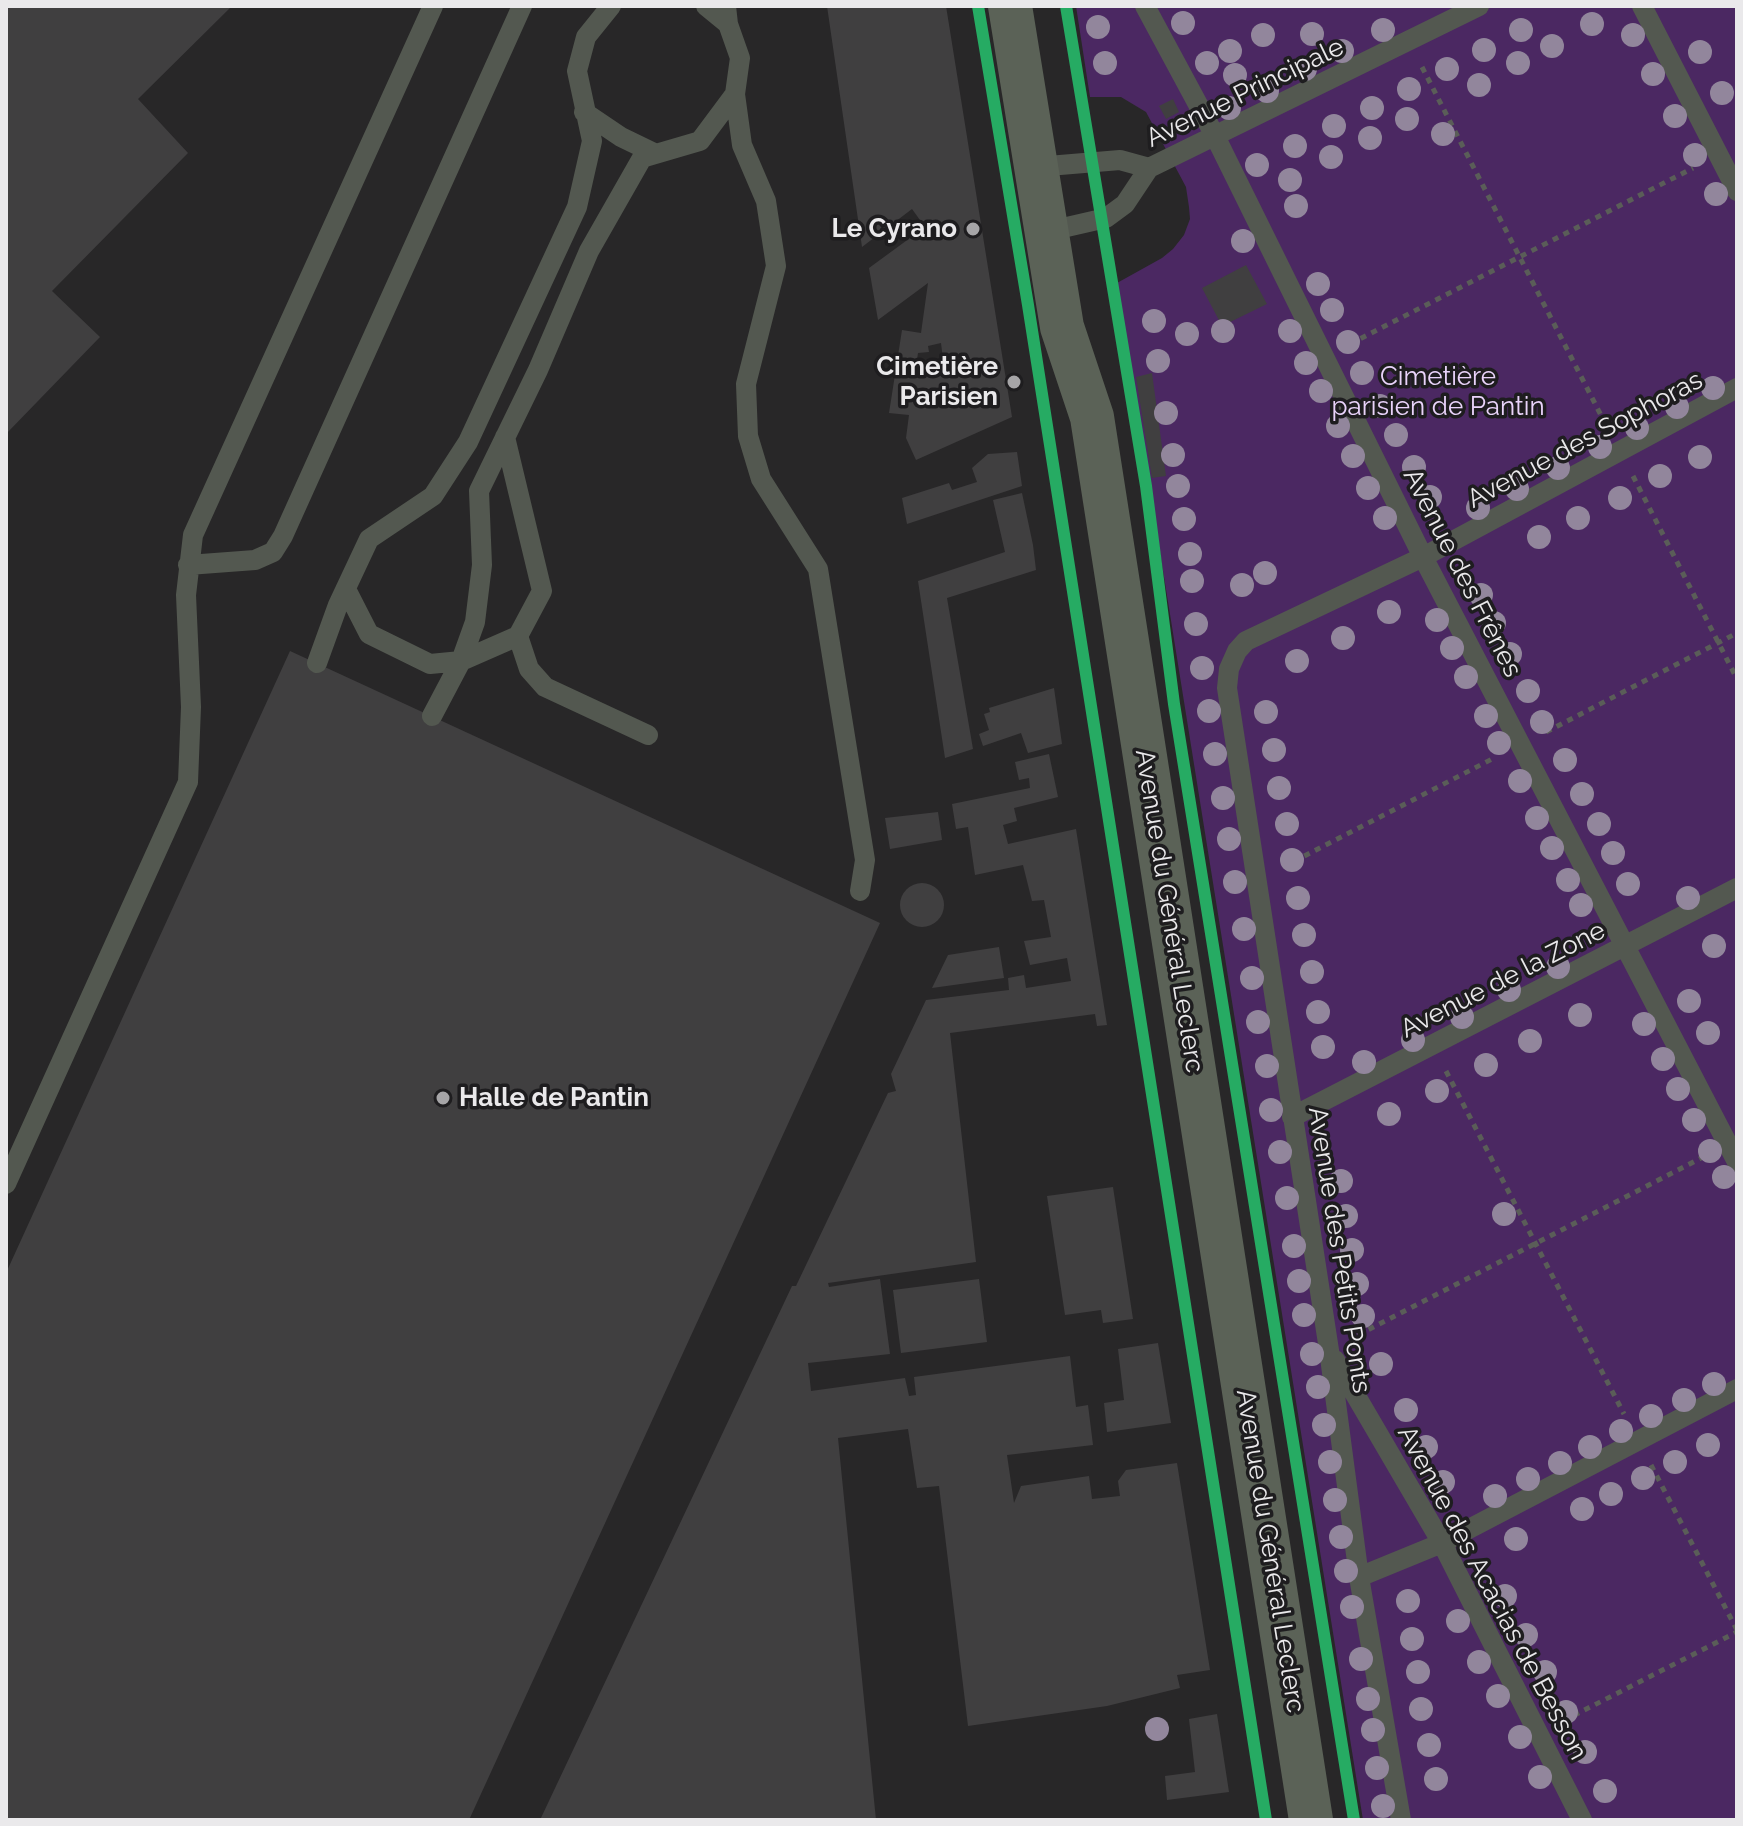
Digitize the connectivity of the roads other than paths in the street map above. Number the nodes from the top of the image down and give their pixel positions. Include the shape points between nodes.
1 (433, 6) edge
2 (522, 6) edge
3 (611, 6) edge
4 (706, 6) edge
5 (1010, 6) edge
6 (1145, 6) edge
7 (1479, 6) edge
8 (1642, 6) edge
9 (727, 15) edge
10 (735, 94) junction
11 (584, 112) junction
12 (1215, 136) junction
13 (654, 153) junction
14 (1036, 167) junction
15 (1149, 168) junction
16 (1737, 191) edge
17 (1045, 232) junction
18 (1737, 388) edge
19 (505, 437) junction
20 (1423, 557) junction
21 (188, 565) junction
22 (346, 589) junction
23 (518, 636) junction
24 (461, 661) junction
25 (317, 663) dead end
26 (1227, 688) joint
27 (432, 716) dead end
28 (648, 735) dead end
29 (1737, 888) edge
30 (860, 891) dead end
31 (1625, 948) junction
32 (1292, 1117) junction
33 (1732, 1153) edge
34 (6, 1184) edge
35 (1329, 1350) junction
36 (1737, 1389) edge
37 (1442, 1543) junction
38 (1359, 1577) junction
39 (1311, 1820) edge
40 (1401, 1820) edge
41 (1582, 1820) edge

1 - 21 lane via 199,521
2 - 21 lane via 283,536 273,552 255,560
3 - 11 lane via 586,37 577,71
4 - 9 lane
5 - 14 main road, Avenue du Général Leclerc
6 - 12 lane, Avenue des Frênes
7 - 12 lane, Avenue Principale
8 - 16 lane
9 - 10 lane via 740,58
10 - 13 lane via 700,141
10 - 30 lane via 742,145 766,201 776,266 746,384 748,436 761,479 818,569 865,860
11 - 13 lane
11 - 22 lane via 592,141 577,207 468,442 433,496 369,539
12 - 15 lane, Avenue Principale
12 - 20 lane, Avenue des Frênes
13 - 19 lane via 642,158 589,251
14 - 15 lane via 1120,160
14 - 17 main road, Avenue du Général Leclerc
15 - 17 lane, Avenue Principale via 1125,204 1106,218
17 - 39 main road, Avenue du Général Leclerc via 1062,327 1092,417
18 - 20 lane, Avenue des Sophoras
19 - 23 lane via 542,591
19 - 24 lane via 479,491 482,565 475,622
20 - 26 lane, Avenue des Sophoras via 1246,641 1229,669
20 - 31 lane, Avenue des Frênes
21 - 34 lane via 188,782
22 - 24 lane via 369,634 430,664
22 - 25 lane
23 - 24 lane
23 - 28 lane via 529,669 545,687
24 - 27 lane
26 - 32 lane, Avenue des Petits Ponts
29 - 31 lane, Avenue de la Zone
31 - 32 lane, Avenue de la Zone
31 - 33 lane, Avenue des Frênes
32 - 35 lane, Avenue des Petits Ponts
35 - 37 lane, Avenue des Acacias de Besson
35 - 38 lane, Avenue des Petits Ponts
36 - 37 lane
37 - 38 lane
37 - 41 lane, Avenue des Acacias de Besson
38 - 40 lane, Avenue des Petits Ponts

